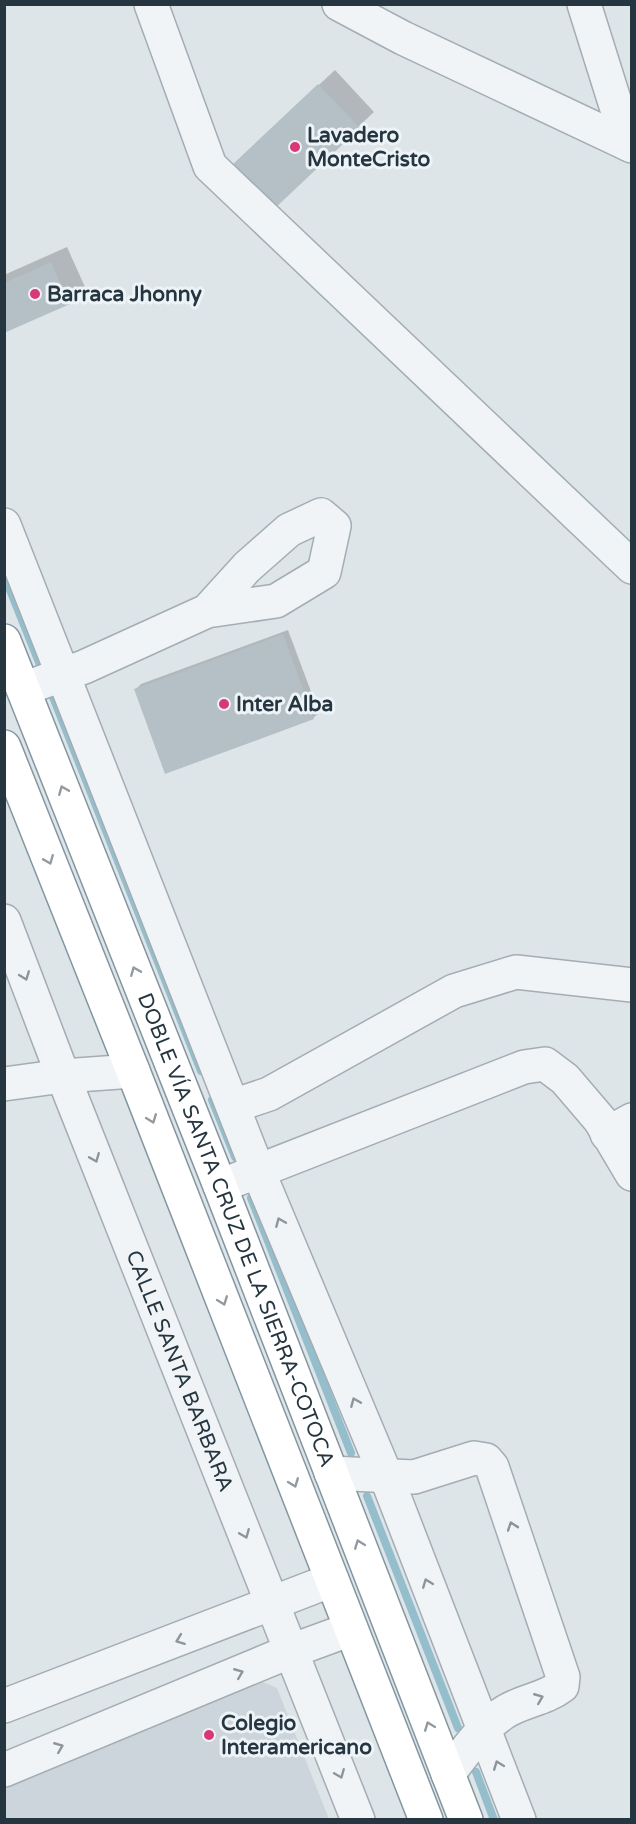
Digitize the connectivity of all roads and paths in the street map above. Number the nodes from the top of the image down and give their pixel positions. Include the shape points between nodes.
1 (151, 4) edge
2 (339, 4) edge
3 (584, 4) edge
4 (630, 144) edge
5 (4, 525) edge
6 (632, 567) edge
7 (207, 611) dead end
8 (4, 641) edge
9 (63, 675) junction
10 (23, 689) junction
11 (4, 747) edge
12 (4, 921) edge
13 (632, 985) edge
14 (133, 1071) junction
15 (63, 1076) junction
16 (4, 1084) edge
17 (233, 1106) junction
18 (619, 1127) edge
19 (258, 1171) junction
20 (632, 1174) edge
21 (220, 1186) junction
22 (331, 1473) junction
23 (386, 1476) junction
24 (332, 1580) junction
25 (273, 1604) junction
26 (351, 1629) junction
27 (291, 1652) junction
28 (4, 1706) edge
29 (484, 1729) junction
30 (4, 1770) edge
31 (448, 1774) junction
32 (358, 1820) edge
33 (426, 1820) edge
34 (466, 1820) edge
35 (519, 1820) edge

1 - 6 street via 210,166
2 - 4 street
3 - 4 street
5 - 9 street
7 - 9 street
8 - 10 highway, DOBLE VÍA SANTA CRUZ DE LA SIERRA-COTOCA
9 - 10 street
9 - 17 street
21 -> 10 highway, DOBLE VÍA SANTA CRUZ DE LA SIERRA-COTOCA
11 -> 14 highway, DOBLE VÍA SANTA CRUZ DE LA SIERRA-COTOCA
12 -> 15 street, CALLE SANTA BARBARA
13 - 17 street via 516,972 454,991 269,1094
14 - 15 street
14 -> 24 highway, DOBLE VÍA SANTA CRUZ DE LA SIERRA-COTOCA
15 - 16 street
15 -> 25 street, CALLE SANTA BARBARA
17 - 19 street
18 - 19 street via 600,1120 565,1079 545,1064 524,1067
18 - 20 street
19 - 21 street
23 -> 19 street
21 - 22 highway, DOBLE VÍA SANTA CRUZ DE LA SIERRA-COTOCA
22 - 23 street
31 -> 22 highway, DOBLE VÍA SANTA CRUZ DE LA SIERRA-COTOCA
29 -> 23 street
29 -> 23 street via 503,1713 554,1692 562,1686 563,1677 492,1467 486,1460 474,1458 414,1477
24 - 25 street
24 - 26 highway, DOBLE VÍA SANTA CRUZ DE LA SIERRA-COTOCA
25 - 27 street, CALLE SANTA BARBARA
25 -> 28 street
26 - 27 street
26 - 33 highway, DOBLE VÍA SANTA CRUZ DE LA SIERRA-COTOCA
30 -> 27 street
27 -> 32 street, CALLE SANTA BARBARA
29 - 31 street
35 -> 29 street
31 - 34 highway, DOBLE VÍA SANTA CRUZ DE LA SIERRA-COTOCA

